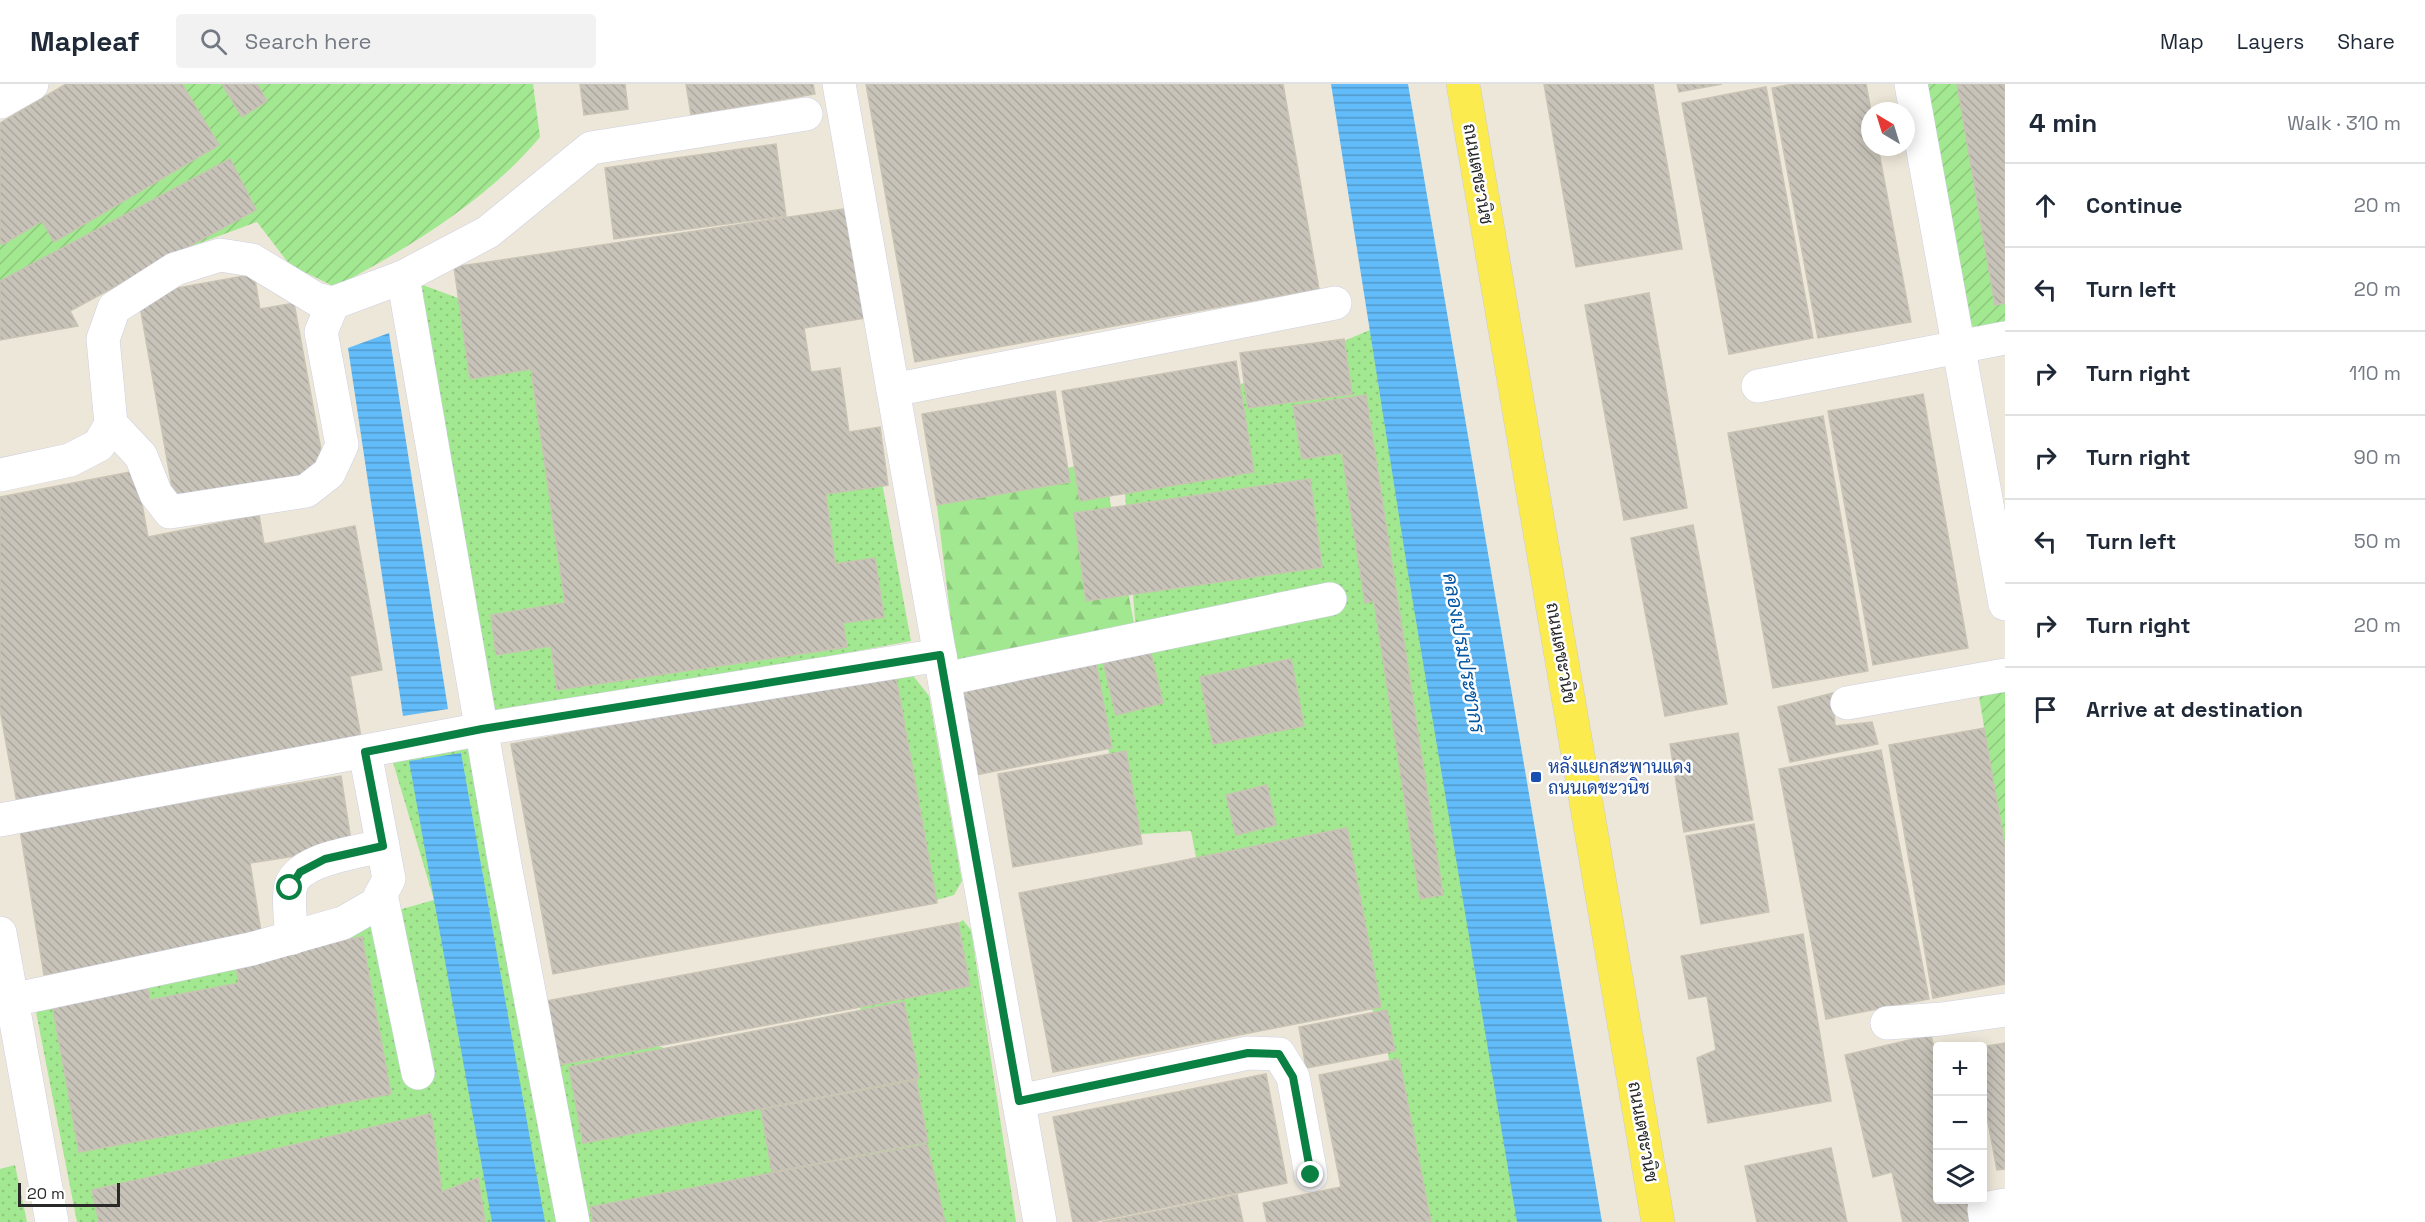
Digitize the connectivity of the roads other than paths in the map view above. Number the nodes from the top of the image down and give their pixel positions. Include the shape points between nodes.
1 (32, 84) edge
2 (839, 84) edge
3 (1463, 84) edge
4 (1911, 84) edge
5 (0, 102) edge
6 (807, 114) dead end
7 (403, 277) junction
8 (333, 303) junction
9 (1335, 303) dead end
10 (2005, 338) edge
11 (1957, 347) junction
12 (1758, 386) dead end
13 (893, 390) junction
14 (111, 424) junction
15 (0, 475) edge
16 (1330, 599) dead end
17 (2005, 604) edge
18 (942, 667) junction
19 (2005, 675) edge
20 (1847, 703) dead end
21 (482, 729) junction
22 (365, 752) junction
23 (0, 820) edge
24 (383, 846) junction
25 (381, 894) junction
26 (0, 933) edge
27 (292, 938) junction
28 (12, 1000) junction
29 (2005, 1010) edge
30 (1887, 1023) dead end
31 (1945, 1033) edge
32 (418, 1073) dead end
33 (1019, 1101) junction
34 (1311, 1175) dead end
35 (52, 1222) edge
36 (573, 1222) edge
37 (1040, 1222) edge
38 (1659, 1222) edge

1 - 5 street
2 - 13 street
3 - 38 main road, ถนนเตชะวนิช
4 - 11 street
6 - 7 street via 591,148 488,232
7 - 8 street
7 - 21 street
8 - 14 street via 316,299 252,260 220,255 175,269 114,308 103,339
8 - 14 street via 321,332 342,445 329,473 306,491 170,512 156,494 141,456
9 - 13 street
10 - 11 street
11 - 12 street
11 - 17 street
13 - 18 street
14 - 15 street via 99,445 70,460
16 - 18 street
18 - 21 street
18 - 33 street
19 - 20 street
21 - 22 street
21 - 36 street
22 - 23 street
22 - 24 street
24 - 25 street via 388,879
24 - 27 street via 325,859 300,872 290,888
25 - 27 street via 376,904 343,923
25 - 32 street
26 - 28 street
27 - 28 street
28 - 35 street
29 - 31 street
30 - 31 street
33 - 34 street via 1248,1053 1279,1054 1293,1077
33 - 37 street

